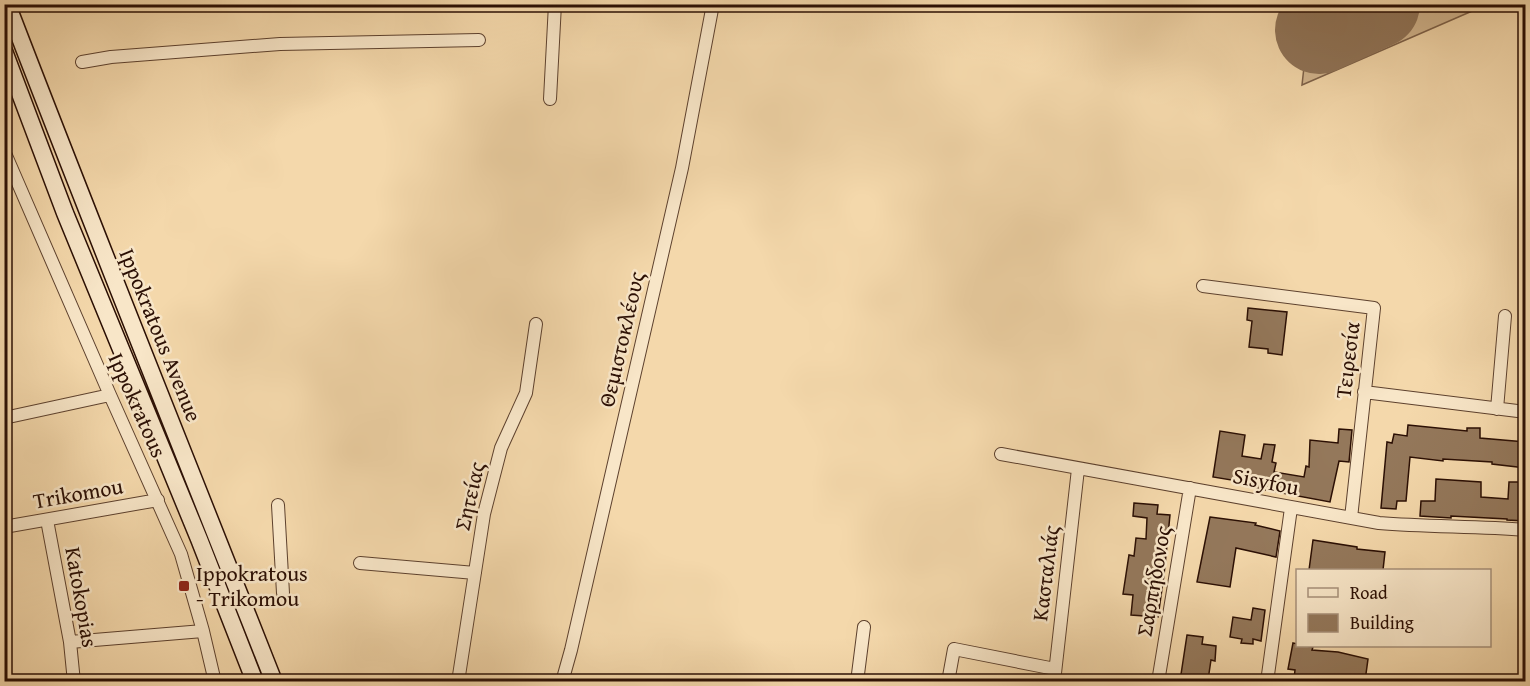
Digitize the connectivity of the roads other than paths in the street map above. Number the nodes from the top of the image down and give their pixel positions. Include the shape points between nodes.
1 (7, 4) edge
2 (555, 4) edge
3 (713, 4) edge
4 (479, 40) dead end
5 (4, 51) edge
6 (82, 62) dead end
7 (550, 99) dead end
8 (4, 151) edge
9 (1203, 286) dead end
10 (1505, 316) dead end
11 (536, 324) dead end
12 (1364, 392) junction
13 (110, 395) junction
14 (1497, 409) junction
15 (1526, 412) edge
16 (4, 418) edge
17 (1001, 454) dead end
18 (1078, 469) junction
19 (1190, 488) junction
20 (158, 500) junction
21 (278, 505) dead end
22 (1291, 508) junction
23 (1351, 518) junction
24 (47, 520) junction
25 (4, 527) edge
26 (1526, 530) edge
27 (360, 563) dead end
28 (475, 573) junction
29 (283, 593) dead end
30 (864, 627) dead end
31 (203, 631) junction
32 (70, 642) junction
33 (1054, 675) edge
34 (74, 681) edge
35 (215, 681) edge
36 (255, 681) edge
37 (274, 681) edge
38 (458, 681) edge
39 (562, 681) edge
40 (857, 681) edge
41 (948, 681) edge
42 (1158, 681) edge
43 (1267, 681) edge

1 - 37 main road, Ippokratous Avenue
2 - 7 street
3 - 39 street, Θεμιστοκλέους via 682,168
4 - 6 street via 280,44
5 - 36 main road, Ippokratous Avenue via 65,213
8 - 13 street, Ippokratous
9 - 12 street, Τειρεσία via 1374,308
10 - 14 street
11 - 28 street, Σητείας via 526,393 501,448 484,514
12 - 14 street
12 - 23 street, Τειρεσία
13 - 16 street
13 - 20 street, Ippokratous
14 - 15 street
17 - 18 street, Sisyfou
18 - 19 street, Sisyfou
18 - 33 street, Κασταλιάς
19 - 22 street, Sisyfou
19 - 42 street, Σαρπήδονος
20 - 24 street, Trikomou
20 - 31 street, Ippokratous via 181,554
21 - 29 street
22 - 23 street, Sisyfou
22 - 43 street
23 - 26 street, Sisyfou via 1379,523
24 - 25 street, Trikomou
24 - 32 street, Katokopias
27 - 28 street
28 - 38 street, Σητείας
30 - 40 street
31 - 32 street
31 - 35 street, Ippokratous
32 - 34 street, Katokopias
33 - 41 street via 954,650

